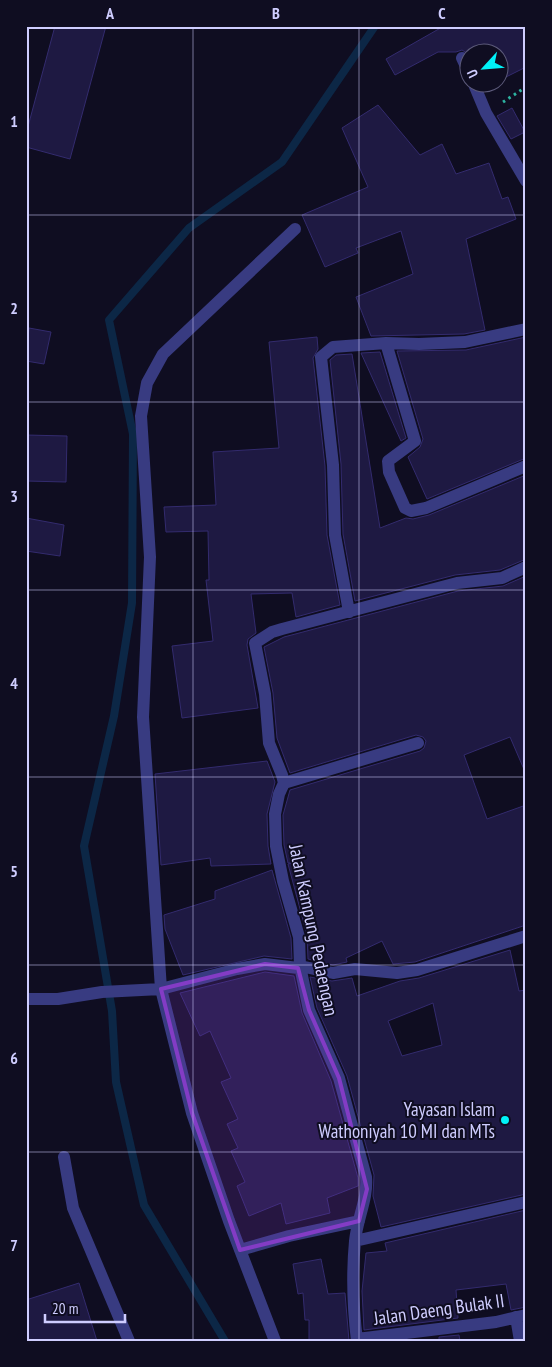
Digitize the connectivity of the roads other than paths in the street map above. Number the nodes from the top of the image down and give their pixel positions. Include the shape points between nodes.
1 (477, 92) edge
2 (526, 181) edge
3 (295, 229) dead end
4 (526, 329) edge
5 (386, 343) junction
6 (526, 466) edge
7 (526, 567) edge
8 (350, 612) junction
9 (418, 743) dead end
10 (284, 784) junction
11 (526, 936) edge
12 (300, 966) junction
13 (161, 989) junction
14 (26, 999) edge
15 (64, 1157) dead end
16 (526, 1202) edge
17 (359, 1220) junction
18 (355, 1240) junction
19 (240, 1250) junction
20 (521, 1316) edge
21 (357, 1340) edge
22 (129, 1341) edge
23 (275, 1341) edge
24 (520, 1341) edge

1 - 2 street
3 - 13 street via 163,354 147,382 141,416 150,557 143,717
4 - 5 street via 465,342
5 - 6 street via 414,442 388,461 389,472 405,508 411,511 426,508
5 - 8 street via 332,348 321,357 333,465 336,535
7 - 8 street via 502,578 457,583
8 - 10 street via 272,632 255,643 265,694 269,743
9 - 10 street
10 - 12 street, Jalan Kampung Pedaengan via 275,814 276,846 299,937
11 - 12 street via 397,973 355,969 333,973
12 - 13 street via 265,964
12 - 17 street, Jalan Kampung Pedaengan via 309,1010 339,1078 362,1158 367,1189
13 - 14 street
13 - 19 street via 192,1113
15 - 22 street via 73,1208
16 - 18 street
17 - 18 street, Jalan Kampung Pedaengan
17 - 19 street
18 - 21 street, Jalan Kampung Pedaengan
19 - 23 street
20 - 21 street, Jalan Daeng Bulak II
20 - 24 street

